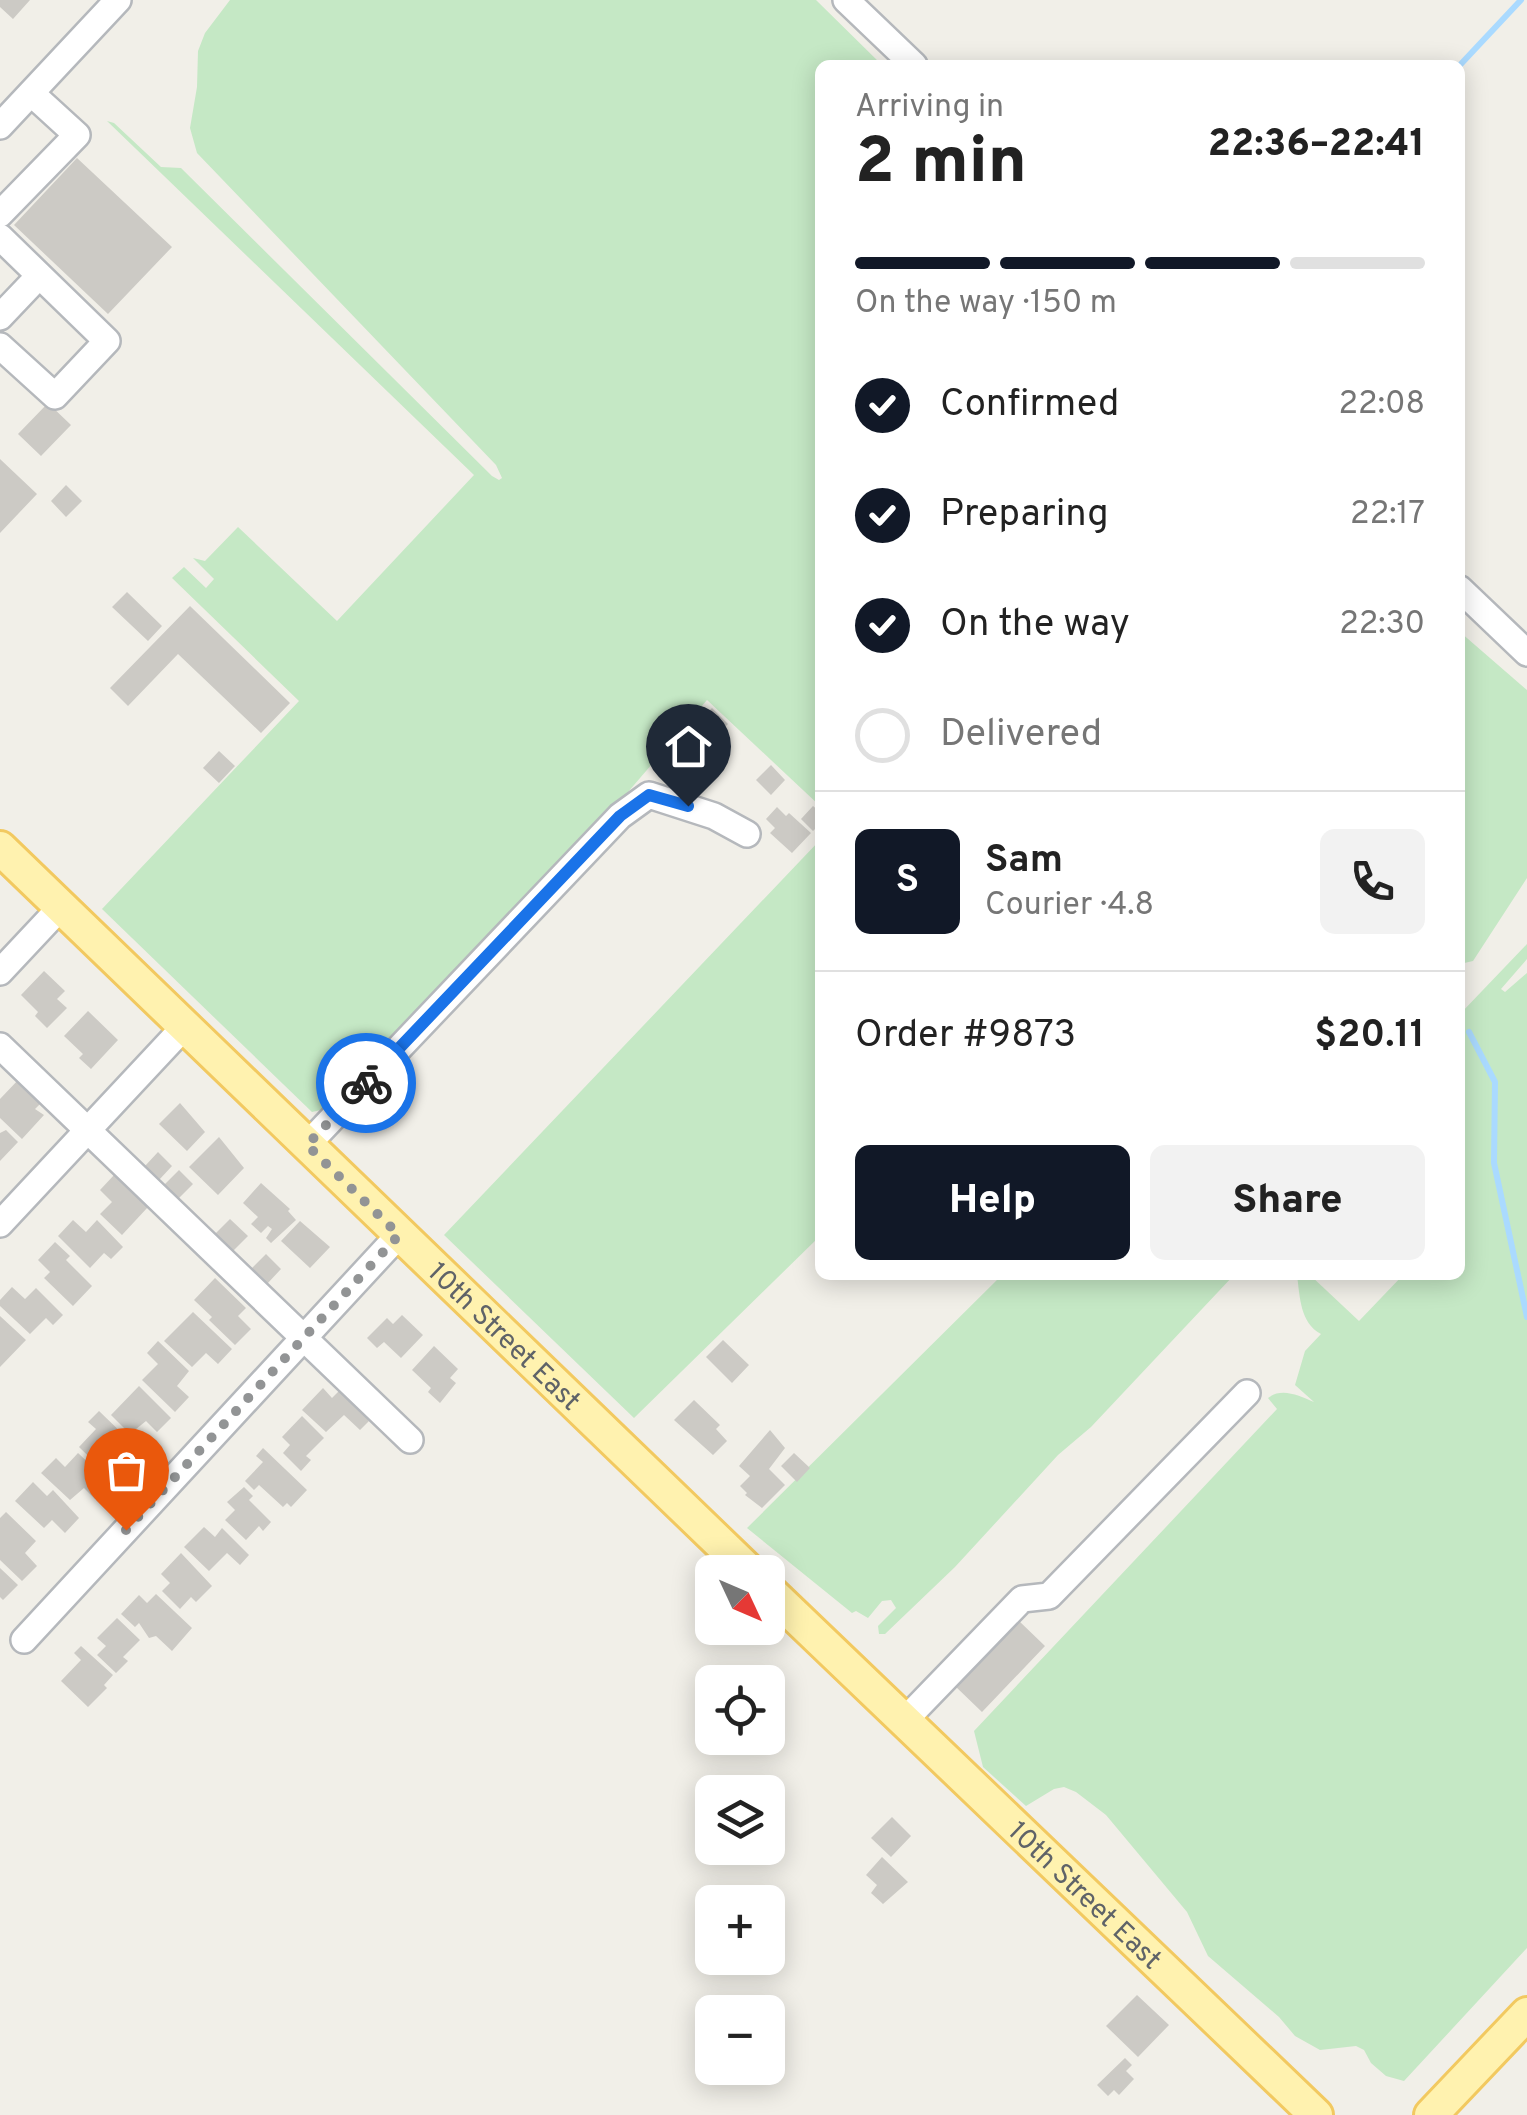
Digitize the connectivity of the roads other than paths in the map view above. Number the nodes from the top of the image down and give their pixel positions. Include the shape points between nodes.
1 (118, 0) edge
2 (846, 0) edge
3 (909, 60) edge
4 (31, 92) junction
5 (0, 126) edge
6 (0, 214) edge
7 (0, 238) edge
8 (38, 277) junction
9 (0, 317) edge
10 (0, 346) edge
11 (1465, 594) edge
12 (1527, 653) edge
13 (747, 834) dead end
14 (0, 848) edge
15 (60, 908) junction
16 (0, 972) edge
17 (185, 1026) junction
18 (0, 1046) edge
19 (87, 1130) junction
20 (307, 1145) junction
21 (0, 1224) edge
22 (399, 1235) junction
23 (303, 1338) junction
24 (1247, 1393) dead end
25 (410, 1440) dead end
26 (732, 1555) edge
27 (785, 1606) edge
28 (24, 1640) dead end
29 (904, 1721) junction
30 (1527, 2014) edge
31 (1316, 2115) edge
32 (1430, 2115) edge

1 - 4 street
2 - 3 street
4 - 5 street
4 - 6 street via 77,135
7 - 8 street
8 - 9 street
8 - 10 street via 106,341 55,396
11 - 12 street
13 - 20 street via 649,795 620,816
14 - 15 main road, 10th Street East
15 - 16 street
15 - 17 main road, 10th Street East
17 - 19 street
17 - 20 main road, 10th Street East
18 - 19 street
19 - 21 street
19 - 23 street
20 - 22 main road, 10th Street East
22 - 23 street
22 - 26 main road, 10th Street East
23 - 25 street
23 - 28 street
24 - 29 street via 1049,1596 1022,1599
27 - 29 main road, 10th Street East
29 - 31 main road, 10th Street East
30 - 32 main road

